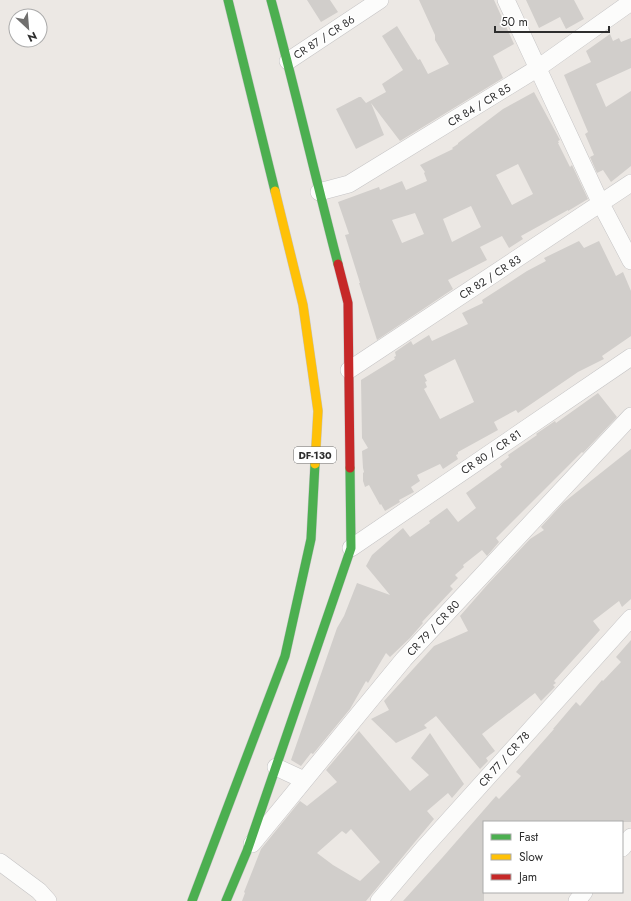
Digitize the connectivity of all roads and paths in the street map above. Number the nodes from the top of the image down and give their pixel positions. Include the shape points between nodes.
1 (228, 0) edge
2 (271, 0) edge
3 (380, 0) edge
4 (506, 0) edge
5 (631, 2) edge
6 (288, 61) junction
7 (538, 68) junction
8 (631, 183) edge
9 (319, 192) junction
10 (601, 204) junction
11 (631, 261) edge
12 (631, 357) edge
13 (349, 370) junction
14 (631, 416) edge
15 (351, 548) junction
16 (631, 618) edge
17 (276, 767) junction
18 (304, 780) junction
19 (631, 837) edge
20 (623, 847) edge
21 (247, 851) junction
22 (0, 862) edge
23 (583, 893) edge
24 (43, 898) edge
25 (192, 901) edge
26 (226, 901) edge
27 (379, 901) edge
28 (577, 901) edge

1 - 25 street, DF-130 via 303,306 318,411 311,539 285,656
2 - 6 street
3 - 6 street, CR 87 / CR 86
4 - 7 street
5 - 7 street, CR 84 / CR 85
6 - 9 street
7 - 9 street, CR 84 / CR 85 via 349,184
7 - 10 street
8 - 10 street, CR 82 / CR 83
9 - 13 street via 348,304
10 - 11 street
10 - 13 street, CR 82 / CR 83
12 - 15 street, CR 80 / CR 81
13 - 15 street
14 - 18 street, CR 79 / CR 80 via 404,659
15 - 17 street
16 - 27 street, CR 77 / CR 78
17 - 18 street
17 - 21 street
18 - 21 street, CR 79 / CR 80
19 - 20 street
21 - 26 street
22 - 24 street
23 - 28 street

